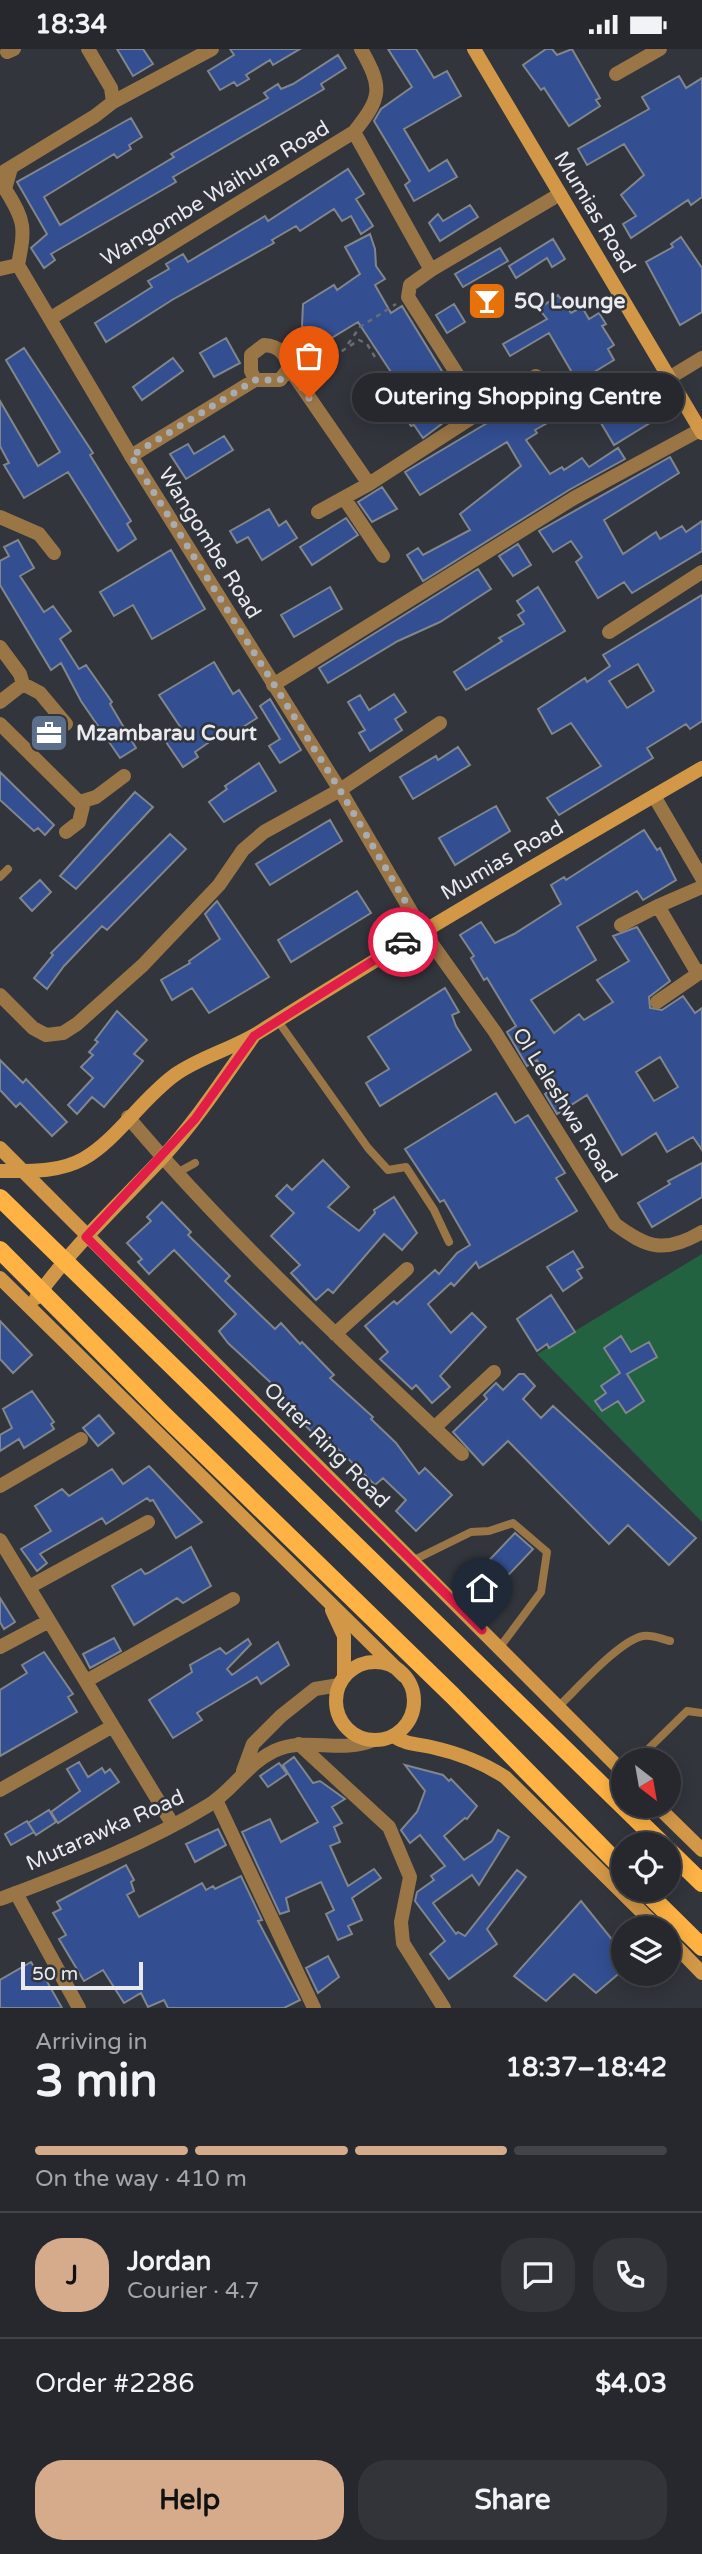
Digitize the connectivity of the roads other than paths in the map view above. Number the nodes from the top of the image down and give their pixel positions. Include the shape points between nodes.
1 (88, 49) edge
2 (212, 49) edge
3 (361, 49) edge
4 (660, 49) edge
5 (478, 50) edge
6 (616, 74) dead end
7 (113, 101) junction
8 (354, 132) junction
9 (6, 171) edge
10 (3, 188) edge
11 (560, 194) junction
12 (18, 265) junction
13 (0, 269) edge
14 (431, 270) junction
15 (51, 319) junction
16 (702, 358) edge
17 (289, 368) junction
18 (536, 376) dead end
19 (669, 377) junction
20 (255, 380) junction
21 (480, 410) junction
22 (701, 431) edge
23 (131, 456) junction
24 (369, 484) junction
25 (344, 498) junction
26 (318, 512) dead end
27 (0, 517) edge
28 (54, 553) dead end
29 (383, 557) dead end
30 (702, 572) edge
31 (609, 632) dead end
32 (0, 647) edge
33 (23, 684) junction
34 (274, 685) junction
35 (0, 702) edge
36 (440, 723) dead end
37 (0, 724) edge
38 (66, 724) dead end
39 (702, 768) edge
40 (124, 776) dead end
41 (340, 790) junction
42 (654, 796) junction
43 (80, 802) junction
44 (66, 832) dead end
45 (8, 869) dead end
46 (0, 877) edge
47 (702, 878) edge
48 (702, 887) edge
49 (658, 906) junction
50 (621, 925) dead end
51 (422, 930) junction
52 (700, 973) edge
53 (0, 995) edge
54 (657, 1002) dead end
55 (278, 1021) junction
56 (254, 1036) junction
57 (128, 1117) junction
58 (0, 1149) edge
59 (162, 1157) junction
60 (195, 1163) dead end
61 (0, 1171) edge
62 (21, 1171) junction
63 (177, 1173) junction
64 (0, 1198) edge
65 (702, 1232) edge
66 (86, 1237) junction
67 (449, 1242) dead end
68 (0, 1250) edge
69 (407, 1269) dead end
70 (0, 1278) edge
71 (45, 1284) junction
72 (17, 1295) junction
73 (29, 1307) junction
74 (335, 1334) junction
75 (494, 1373) dead end
76 (435, 1428) junction
77 (81, 1439) dead end
78 (462, 1454) dead end
79 (0, 1486) edge
80 (148, 1522) dead end
81 (0, 1540) edge
82 (412, 1561) junction
83 (29, 1587) junction
84 (322, 1594) junction
85 (233, 1599) dead end
86 (49, 1621) junction
87 (670, 1641) dead end
88 (0, 1647) edge
89 (500, 1647) junction
90 (404, 1676) junction
91 (86, 1681) junction
92 (342, 1681) junction
93 (559, 1706) junction
94 (702, 1713) edge
95 (113, 1726) junction
96 (393, 1736) junction
97 (373, 1740) junction
98 (299, 1744) junction
99 (649, 1748) edge
100 (611, 1760) edge
101 (243, 1771) junction
102 (0, 1790) edge
103 (611, 1794) edge
104 (216, 1800) junction
105 (635, 1818) edge
106 (669, 1818) edge
107 (173, 1825) junction
108 (650, 1832) edge
109 (702, 1850) edge
110 (611, 1857) edge
111 (681, 1862) edge
112 (696, 1876) edge
113 (16, 1893) junction
114 (0, 1899) edge
115 (656, 1902) edge
116 (646, 1916) edge
117 (702, 1947) edge
118 (681, 1951) edge
119 (702, 1973) edge
120 (79, 2008) edge
121 (314, 2008) edge
122 (444, 2008) edge

1 - 7 street via 111,88
2 - 7 street
3 - 8 street via 378,86 371,111
4 - 6 street
5 - 11 main road, Mumias Road
7 - 9 street
8 - 14 street, Wangombe Waihura Road
8 - 15 street, Wangombe Waihura Road
9 - 10 street
10 - 12 street via 23,216 25,231
11 - 14 street
11 - 19 main road, Mumias Road
12 - 13 street
12 - 15 street, Wangombe Road
14 - 21 street via 410,285 408,297
15 - 23 street, Wangombe Road
16 - 19 street
17 - 20 street via 280,380
17 - 20 street via 286,355 275,346 264,345 251,355
17 - 24 street
18 - 21 street
19 - 22 main road, Mumias Road
20 - 23 street
21 - 24 street
22 - 34 street via 574,498
23 - 34 street, Wangombe Road
24 - 25 street
25 - 26 street
25 - 29 street
27 - 28 street via 39,534
30 - 31 street
32 - 33 street
33 - 35 street
33 - 38 street via 40,693
34 - 41 street, Wangombe Road
36 - 41 street
37 - 43 street
39 - 42 main road, Mumias Road
40 - 43 street via 96,797
41 - 51 street, Wangombe Road
41 - 53 street via 253,841 143,965 63,1033 46,1035 33,1028
42 - 47 street
42 - 51 main road, Mumias Road
43 - 44 street via 83,813 79,822
45 - 46 lane
48 - 49 street
49 - 50 street
49 - 52 street
51 - 55 main road, Mumias Road
51 - 65 street, Ol Leleshwa Road via 495,1032 615,1224 639,1242 656,1247
52 - 54 street
55 - 56 main road, Mumias Road
55 - 67 lane via 368,1148 388,1170 406,1167
56 - 57 main road, Mumias Road via 178,1073
56 - 59 main road, Mumias Road
57 - 59 street
57 - 62 main road, Mumias Road via 81,1161 55,1169
58 - 62 main road, Outer Ring Road
59 - 63 street
59 - 66 main road, Mumias Road
60 - 63 lane
61 - 62 main road, Mumias Road
62 - 66 main road, Outer Ring Road
63 - 74 street
64 - 103 main road
66 - 71 main road, Mumias Road
66 - 82 main road, Outer Ring Road
68 - 110 main road
69 - 74 street
70 - 72 main road
71 - 72 lane via 35,1296
71 - 73 main road, Mumias Road
72 - 73 main road
73 - 84 main road
74 - 76 street
75 - 76 street
76 - 78 street
77 - 79 street
80 - 83 street
81 - 83 street
82 - 89 main road, Outer Ring Road
82 - 89 lane via 471,1532 513,1523 548,1552 541,1592
83 - 86 street
84 - 90 main road
84 - 92 main road via 344,1636
85 - 91 street
86 - 88 street
86 - 91 street
87 - 93 lane via 639,1636
89 - 93 main road, Outer Ring Road
90 - 92 main road via 394,1667 367,1663
90 - 96 main road via 414,1703 408,1722
91 - 95 street
92 - 97 main road via 336,1706 339,1717 352,1734
92 - 101 street via 315,1689 281,1716 253,1744
93 - 100 main road, Outer Ring Road
94 - 99 lane via 687,1711
95 - 102 street
95 - 107 street
96 - 97 main road
96 - 116 main road via 484,1763 505,1777
97 - 98 street, Mutarawka Road via 355,1746
98 - 101 street, Mutarawka Road via 273,1752
98 - 122 street via 389,1827 410,1877 401,1922 402,1943
101 - 104 street, Mutarawka Road
104 - 107 street, Mutarawka Road
104 - 121 street
105 - 108 main road
106 - 109 main road
107 - 113 street, Mutarawka Road
111 - 112 main road
113 - 114 street, Mutarawka Road
113 - 120 street
115 - 117 main road
118 - 119 main road

